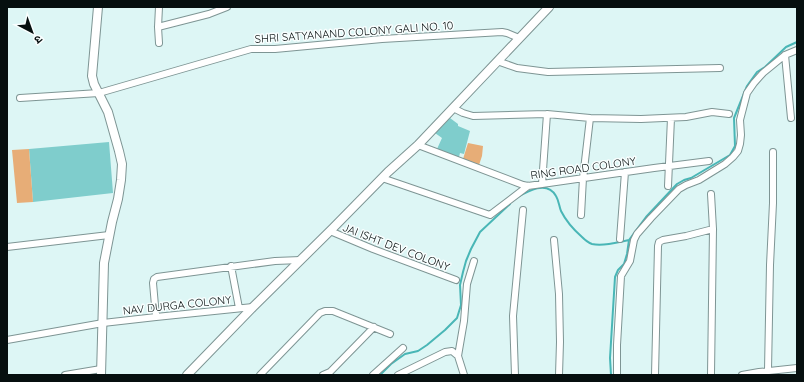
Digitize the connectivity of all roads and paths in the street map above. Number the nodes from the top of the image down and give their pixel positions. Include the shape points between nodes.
1 (98, 7) edge
2 (159, 7) edge
3 (227, 7) edge
4 (549, 7) edge
5 (158, 27) junction
6 (519, 38) junction
7 (159, 43) dead end
8 (797, 50) edge
9 (785, 55) junction
10 (497, 61) junction
11 (720, 68) dead end
12 (99, 93) junction
13 (20, 98) dead end
14 (453, 108) junction
15 (548, 114) junction
16 (729, 114) dead end
17 (590, 118) junction
18 (671, 118) junction
19 (791, 118) dead end
20 (418, 145) junction
21 (773, 152) dead end
22 (709, 161) dead end
23 (669, 166) junction
24 (625, 172) junction
25 (382, 178) junction
26 (584, 178) junction
27 (542, 184) junction
28 (528, 186) junction
29 (668, 186) dead end
30 (711, 194) dead end
31 (523, 210) dead end
32 (581, 215) dead end
33 (713, 229) junction
34 (330, 232) junction
35 (110, 235) junction
36 (620, 239) dead end
37 (554, 240) dead end
38 (7, 247) edge
39 (301, 260) junction
40 (474, 261) dead end
41 (231, 266) junction
42 (456, 280) dead end
43 (253, 307) junction
44 (239, 308) junction
45 (156, 316) junction
46 (102, 323) junction
47 (374, 327) junction
48 (390, 334) dead end
49 (7, 340) edge
50 (403, 348) dead end
51 (458, 356) junction
52 (797, 368) edge
53 (768, 370) junction
54 (101, 372) edge
55 (333, 374) edge
56 (401, 374) edge
57 (65, 375) edge
58 (187, 375) edge
59 (260, 375) edge
60 (323, 375) edge
61 (373, 375) edge
62 (464, 375) edge
63 (515, 375) edge
64 (559, 375) edge
65 (617, 375) edge
66 (655, 375) edge
67 (711, 375) edge
68 (744, 375) edge

1 - 12 street via 92,76
2 - 5 street
3 - 5 street
4 - 6 street
5 - 7 street
6 - 10 street
6 - 12 street, SHRI SATYANAND COLONY GALI NO. 10 via 502,32 251,49
8 - 9 street
9 - 19 street
9 - 65 street via 763,73 747,93 740,120 740,144 733,157 699,180 679,188 637,234 630,260 621,276
10 - 11 street via 517,68 548,72
10 - 14 street
12 - 13 street, SHRI SATYANAND COLONY GALI NO. 10
12 - 35 street via 108,112 122,164 118,200
14 - 15 street via 473,116
14 - 20 street
15 - 17 street
15 - 27 street
16 - 18 street via 712,112
17 - 18 street
17 - 26 street
18 - 23 street
20 - 25 street
20 - 28 street, RING ROAD COLONY
21 - 53 street
22 - 23 street, RING ROAD COLONY
23 - 24 street, RING ROAD COLONY
23 - 29 street
24 - 26 street, RING ROAD COLONY
24 - 36 street
25 - 28 street via 490,215
25 - 34 street
26 - 27 street, RING ROAD COLONY
26 - 32 street
27 - 28 street, RING ROAD COLONY
30 - 33 street
31 - 63 street via 513,316
33 - 66 street via 659,242
33 - 67 street
34 - 39 street
34 - 42 street, JAI ISHT DEV COLONY
35 - 38 street
35 - 46 street via 104,271
37 - 64 street via 560,294
39 - 41 street
39 - 43 street
40 - 51 street via 467,284
41 - 44 street
41 - 45 street via 157,277 153,283
43 - 44 street, NAV DURGA COLONY
43 - 58 street
44 - 45 street, NAV DURGA COLONY
45 - 46 street, NAV DURGA COLONY
46 - 49 street, NAV DURGA COLONY
46 - 54 street
47 - 48 street
47 - 55 street
47 - 59 street via 333,311 320,313
50 - 61 street
51 - 56 street via 452,351 445,352
51 - 62 street
52 - 53 street
53 - 68 street
54 - 57 street
55 - 60 street

